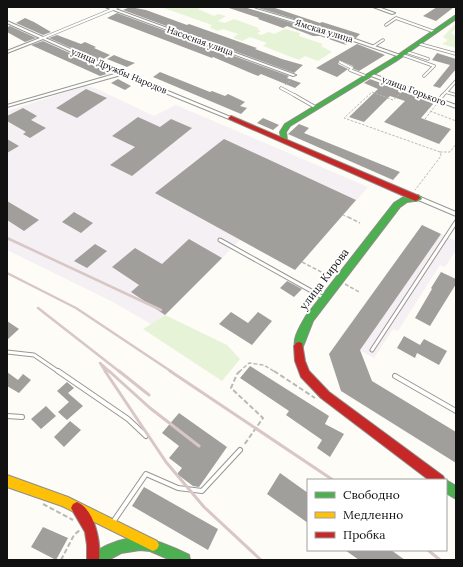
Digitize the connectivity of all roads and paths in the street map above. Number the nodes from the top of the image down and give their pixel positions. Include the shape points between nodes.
1 (107, 7) edge
2 (118, 7) edge
3 (246, 7) edge
4 (375, 7) edge
5 (112, 9) junction
6 (393, 13) dead end
7 (456, 17) edge
8 (7, 22) edge
9 (386, 24) dead end
10 (437, 32) junction
11 (43, 38) junction
12 (383, 40) dead end
13 (420, 44) junction
14 (374, 46) junction
15 (7, 52) edge
16 (404, 54) junction
17 (456, 54) edge
18 (428, 59) dead end
19 (340, 62) dead end
20 (122, 73) junction
21 (294, 75) joint
22 (370, 76) junction
23 (424, 76) dead end
24 (456, 82) edge
25 (281, 88) joint
26 (406, 88) junction
27 (446, 92) junction
28 (456, 95) edge
29 (438, 100) junction
30 (7, 106) edge
31 (315, 107) junction
32 (456, 107) edge
33 (430, 111) junction
34 (231, 118) joint
35 (425, 119) dead end
36 (456, 121) edge
37 (287, 125) junction
38 (263, 131) junction
39 (284, 140) junction
40 (456, 144) edge
41 (440, 152) junction
42 (391, 187) junction
43 (416, 194) junction
44 (397, 205) junction
45 (456, 214) edge
46 (343, 215) dead end
47 (456, 222) edge
48 (360, 223) dead end
49 (220, 240) dead end
50 (302, 262) dead end
51 (338, 281) junction
52 (359, 292) dead end
53 (324, 298) junction
54 (372, 350) dead end
55 (7, 352) edge
56 (395, 376) dead end
57 (320, 401) dead end
58 (456, 411) edge
59 (7, 416) edge
60 (22, 417) dead end
61 (146, 436) dead end
62 (240, 450) joint
63 (437, 479) edge
64 (7, 481) edge
65 (447, 487) edge
66 (456, 493) edge
67 (40, 502) dead end
68 (73, 504) junction
69 (79, 523) dead end
70 (112, 524) junction
71 (85, 527) dead end
72 (153, 545) junction
73 (61, 560) edge
74 (93, 560) edge
75 (96, 560) edge
76 (184, 560) edge

1 - 5 street, Насосная улица
2 - 5 lane
3 - 14 street, Ямская улица
4 - 6 street
5 - 11 lane
5 - 21 street, Насосная улица
7 - 10 street
8 - 11 street, улица Дружбы Народов
9 - 10 lane via 396,18
10 - 13 street
11 - 15 street
11 - 20 street, улица Дружбы Народов
12 - 14 lane
13 - 16 street
13 - 17 lane
14 - 16 street, Ямская улица
16 - 18 lane
16 - 22 street
16 - 23 lane via 434,66
19 - 22 lane via 352,68 350,70
20 - 30 street
20 - 34 street, улица Дружбы Народов
21 - 25 path via 295,77
22 - 26 street, улица Горького
22 - 31 street
24 - 27 lane
25 - 31 lane
26 - 29 street, улица Горького
26 - 41 path via 393,100 372,92 344,118
27 - 28 lane
27 - 29 lane
29 - 32 street, улица Горького
29 - 33 path
31 - 37 street
33 - 35 path
33 - 36 path
34 - 38 street
37 - 38 street via 274,132
37 - 39 street via 283,132
38 - 39 street
39 - 42 street
40 - 41 path via 450,152
41 - 43 path via 442,156
42 - 43 street
42 - 44 street via 398,196
43 - 44 street
43 - 45 street
44 - 51 street, улица Кирова
46 - 48 path
47 - 54 lane
49 - 53 lane
50 - 51 path
51 - 52 path
51 - 53 street, улица Кирова
53 - 63 street, улица Кирова via 309,319 301,337 299,355 305,374 342,409
55 - 61 lane via 34,355 128,419
56 - 58 lane
57 - 62 path via 264,365 249,363 237,374 232,388 263,418
59 - 60 lane
62 - 70 lane via 202,491 178,488 146,474
64 - 68 street
65 - 66 street
67 - 69 path
68 - 70 street
68 - 74 street via 91,528 94,543
70 - 72 street
71 - 73 path via 74,536
72 - 75 street via 122,545
72 - 76 street

